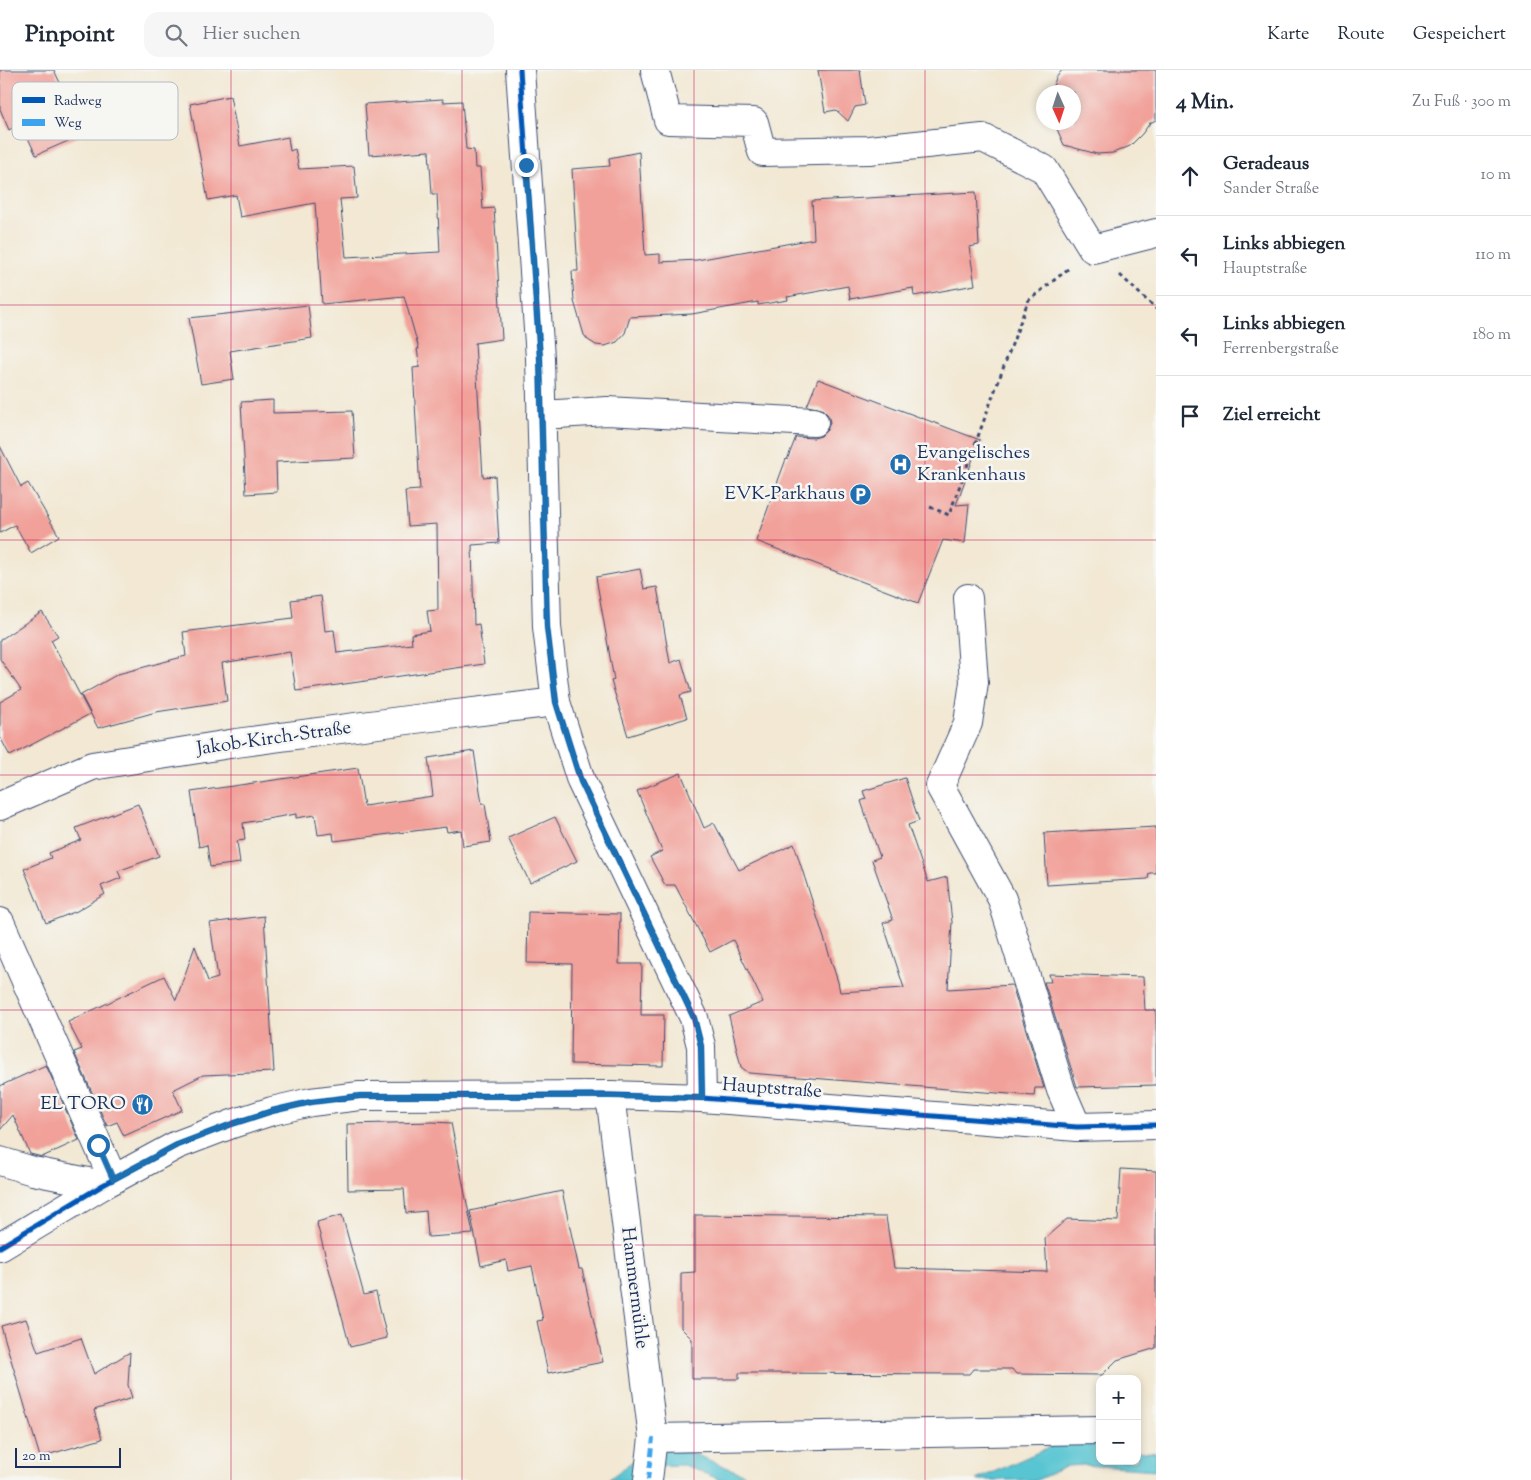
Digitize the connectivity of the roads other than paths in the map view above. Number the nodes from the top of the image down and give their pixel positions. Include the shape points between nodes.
1 (520, 70) edge
2 (655, 70) edge
3 (1156, 233) edge
4 (541, 416) junction
5 (814, 422) dead end
6 (968, 598) dead end
7 (556, 702) junction
8 (0, 806) edge
9 (0, 922) edge
10 (610, 1096) junction
11 (702, 1098) junction
12 (1156, 1126) edge
13 (1077, 1127) junction
14 (0, 1161) edge
15 (108, 1182) junction
16 (0, 1247) edge
17 (1096, 1430) edge
18 (653, 1438) junction
19 (648, 1480) edge

1 - 4 street via 540,358
2 - 3 street via 668,120 754,122 762,152 869,150 984,138 1044,169 1093,250
4 - 5 street via 607,411
4 - 7 street via 547,627
6 - 13 street via 974,682 970,714 940,786 1002,900 1061,1090
7 - 8 street, Jakob-Kirch-Straße via 236,743 92,766
7 - 11 street via 581,782 694,1018 701,1046
9 - 15 street
10 - 11 street, Hauptstraße
10 - 15 street, Hauptstraße via 360,1096 311,1102 272,1111 177,1145
10 - 18 street, Hammermühle
11 - 13 street, Hauptstraße
12 - 13 street, Hauptstraße
14 - 15 street via 33,1171
15 - 16 street, Hauptstraße
17 - 18 street
18 - 19 street, Hammermühle

